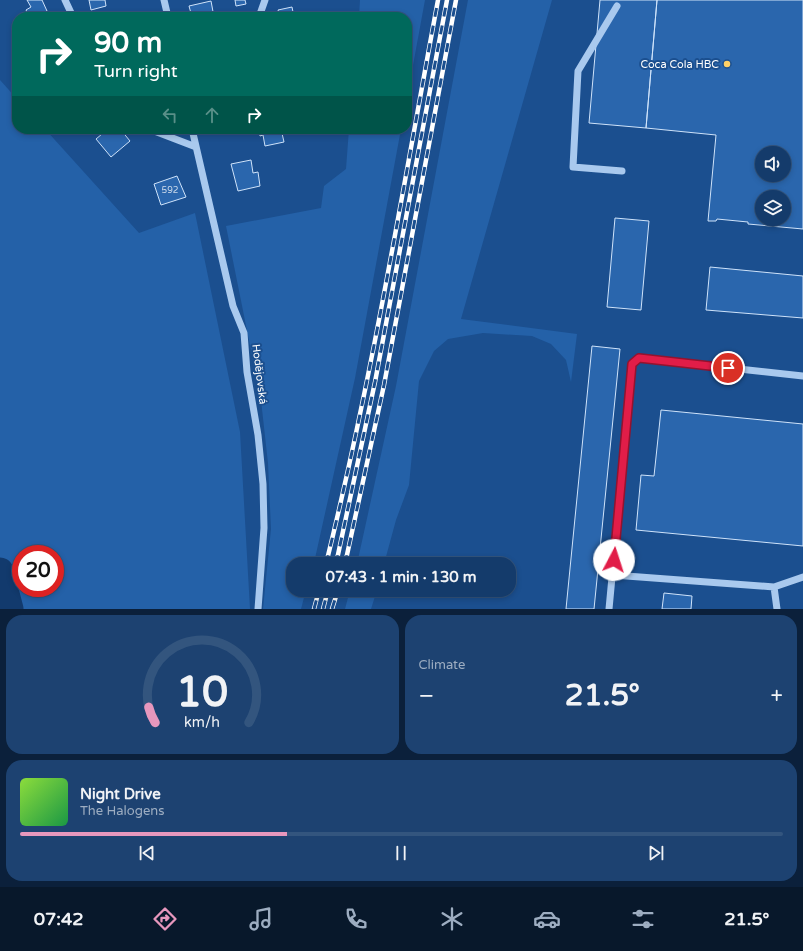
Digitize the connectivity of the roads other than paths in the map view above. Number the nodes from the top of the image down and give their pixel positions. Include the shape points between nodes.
1 (65, 0) edge
2 (164, 0) edge
3 (265, 0) edge
4 (617, 6) dead end
5 (71, 12) edge
6 (167, 12) edge
7 (261, 12) edge
8 (162, 134) edge
9 (193, 134) edge
10 (196, 147) junction
11 (622, 171) dead end
12 (803, 376) edge
13 (613, 574) junction
14 (803, 577) edge
15 (774, 587) junction
16 (258, 609) edge
17 (609, 609) edge
18 (777, 609) edge

1 - 5 street
2 - 6 street
3 - 7 street
4 - 11 street via 578,71 574,167
8 - 10 street
9 - 10 street, Hodějovská
10 - 16 street, Hodějovská via 233,306 244,333 247,372 258,435 264,528
12 - 13 street via 639,358 632,364
13 - 15 street
13 - 17 street
14 - 15 street
15 - 18 street

